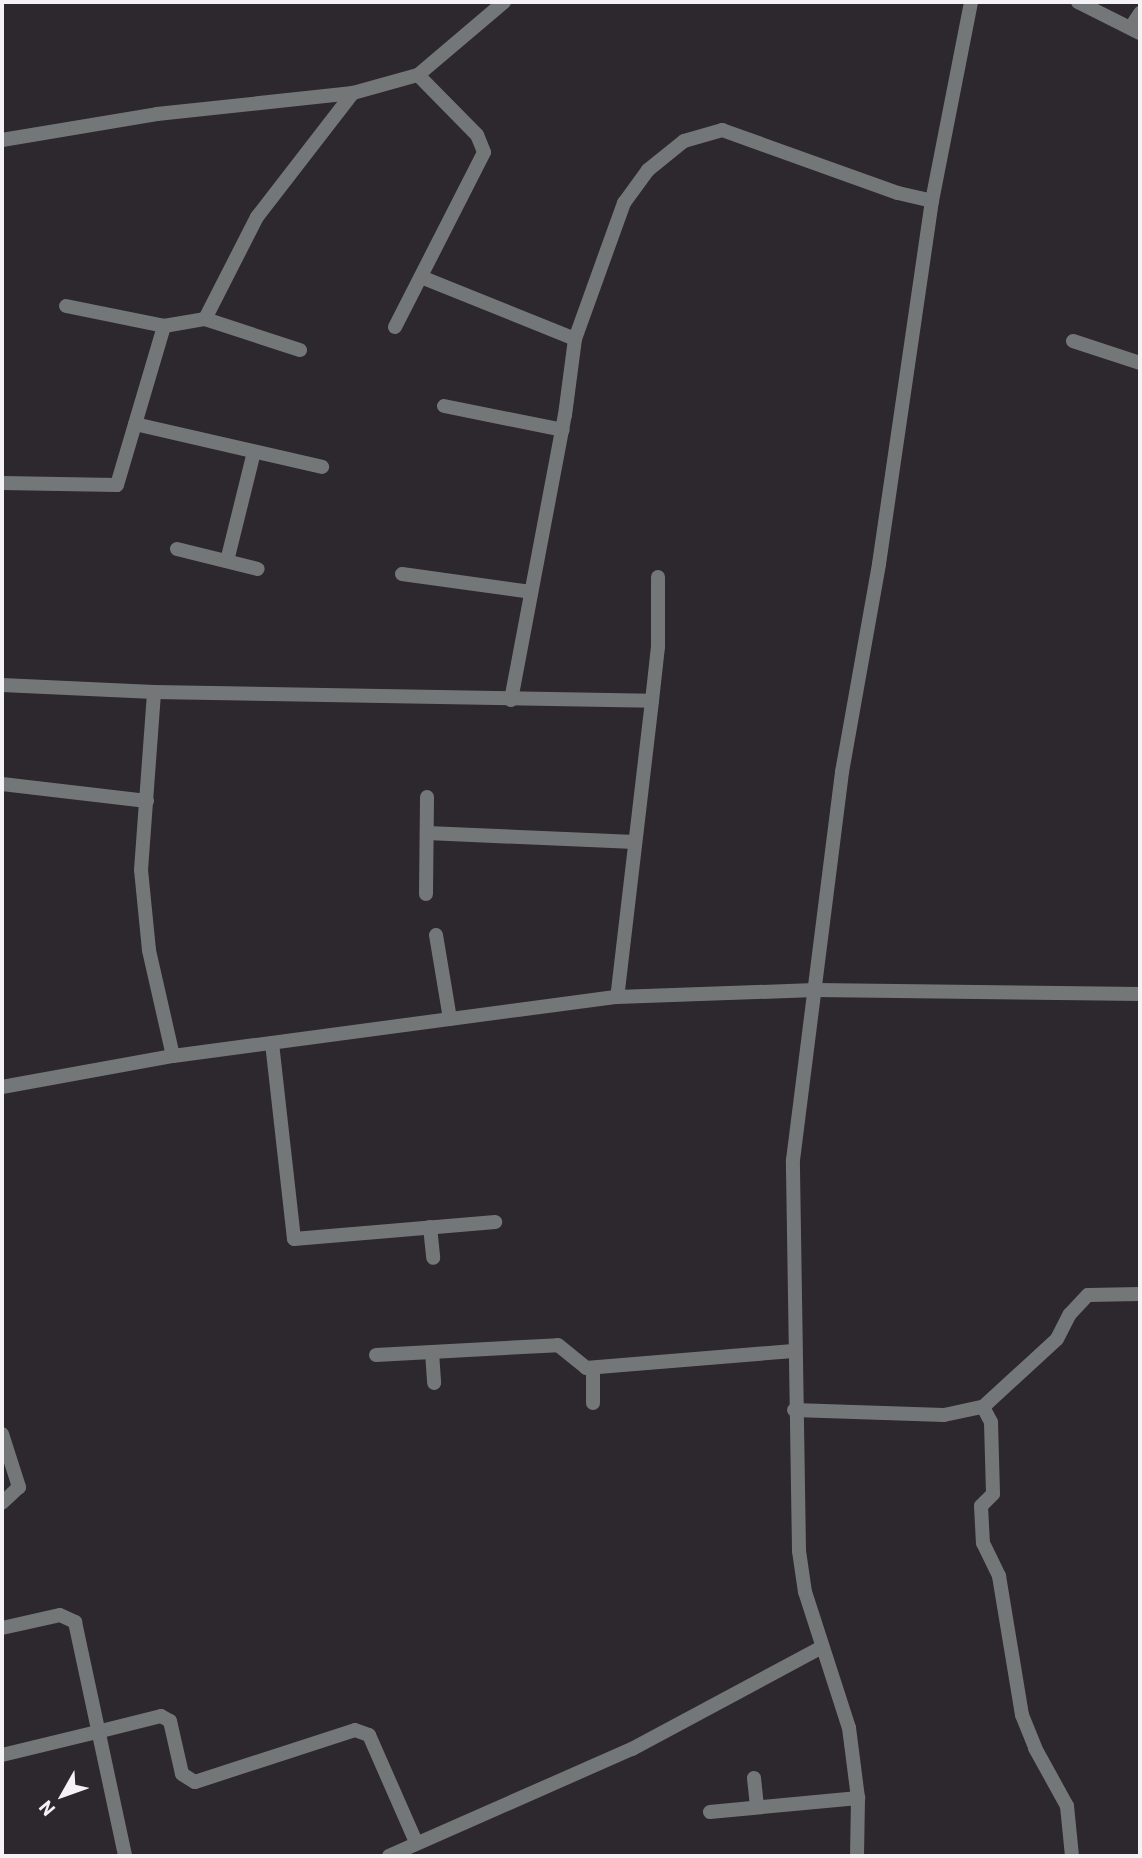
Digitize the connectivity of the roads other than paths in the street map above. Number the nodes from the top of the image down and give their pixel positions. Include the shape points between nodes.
1 (503, 2) edge
2 (971, 2) edge
3 (1078, 2) edge
4 (1140, 13) edge
5 (1136, 30) edge
6 (418, 75) junction
7 (353, 93) junction
8 (2, 140) edge
9 (932, 201) junction
10 (421, 277) junction
11 (66, 306) dead end
12 (205, 318) junction
13 (164, 326) junction
14 (395, 327) dead end
15 (575, 339) junction
16 (1073, 341) dead end
17 (300, 350) dead end
18 (1140, 363) edge
19 (444, 405) dead end
20 (135, 424) junction
21 (562, 429) junction
22 (254, 452) junction
23 (322, 467) dead end
24 (2, 483) edge
25 (177, 550) dead end
26 (227, 561) junction
27 (258, 569) dead end
28 (402, 574) dead end
29 (658, 577) dead end
30 (531, 592) junction
31 (2, 685) edge
32 (154, 691) junction
33 (511, 700) junction
34 (652, 701) junction
35 (2, 784) edge
36 (427, 797) dead end
37 (147, 802) junction
38 (428, 833) junction
39 (635, 842) junction
40 (426, 894) dead end
41 (436, 935) dead end
42 (815, 990) junction
43 (1140, 994) edge
44 (617, 997) junction
45 (450, 1019) junction
46 (272, 1043) junction
47 (173, 1056) junction
48 (2, 1087) edge
49 (495, 1222) dead end
50 (430, 1227) junction
51 (433, 1258) dead end
52 (1140, 1294) edge
53 (793, 1351) junction
54 (432, 1352) junction
55 (376, 1355) dead end
56 (593, 1368) junction
57 (433, 1383) dead end
58 (593, 1402) dead end
59 (983, 1407) junction
60 (794, 1410) junction
61 (2, 1434) edge
62 (2, 1503) edge
63 (2, 1628) edge
64 (822, 1647) junction
65 (101, 1731) junction
66 (2, 1755) edge
67 (754, 1778) dead end
68 (858, 1798) junction
69 (757, 1807) junction
70 (710, 1812) dead end
71 (416, 1842) junction
72 (125, 1856) edge
73 (389, 1856) edge
74 (857, 1856) edge
75 (1072, 1856) edge

1 - 6 street
2 - 9 street
3 - 5 street
4 - 5 street
6 - 7 street
6 - 10 street via 477,135 484,152
7 - 8 street via 158,114
7 - 12 street via 257,217
9 - 15 street via 722,130 684,141 648,170 624,203
9 - 42 street via 879,564 842,772
10 - 14 street
10 - 15 street
11 - 13 street
12 - 13 street
12 - 17 street
13 - 20 street
15 - 21 street
16 - 18 street
19 - 21 street
20 - 22 street
20 - 24 street via 117,485
21 - 30 street
22 - 23 street
22 - 26 street
25 - 26 street
26 - 27 street
28 - 30 street
29 - 34 street
30 - 33 street
31 - 32 street
32 - 33 street
32 - 37 street
33 - 34 street
34 - 39 street
35 - 37 street
36 - 38 street
37 - 47 street via 141,870 147,937
38 - 39 street
38 - 40 street
39 - 44 street
41 - 45 street
42 - 43 street
42 - 44 street
42 - 53 street via 793,1160
44 - 45 street
45 - 46 street
46 - 47 street
46 - 50 street via 293,1239
47 - 48 street
49 - 50 street
50 - 51 street
52 - 59 street via 1088,1295 1070,1314 1057,1339
53 - 56 street
53 - 60 street
54 - 55 street
54 - 56 street via 558,1345 586,1368
54 - 57 street
56 - 58 street
59 - 60 street via 944,1415
59 - 75 street via 991,1422 993,1494 981,1506 983,1543 999,1576 1022,1715 1067,1806
60 - 64 street via 799,1551 805,1592
61 - 62 street via 19,1487
63 - 65 street via 60,1615 75,1622
64 - 68 street via 849,1728
64 - 71 street via 620,1755
65 - 66 street
65 - 71 street via 161,1716 170,1721 182,1774 195,1782 355,1730 369,1735
65 - 72 street
67 - 69 street
68 - 69 street
68 - 74 street
69 - 70 street
71 - 73 street

